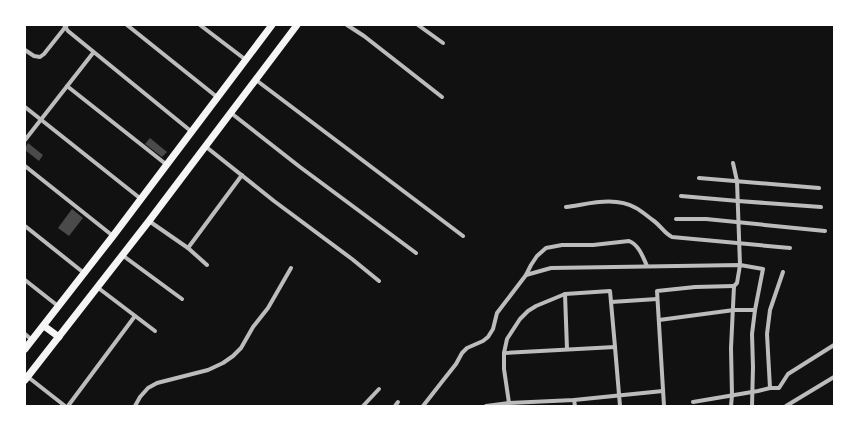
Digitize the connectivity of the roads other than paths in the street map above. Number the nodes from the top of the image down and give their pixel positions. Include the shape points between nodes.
1 (127, 25) edge
2 (200, 25) edge
3 (272, 25) edge
4 (297, 25) edge
5 (348, 25) edge
6 (418, 25) edge
7 (66, 26) edge
8 (443, 43) dead end
9 (25, 50) edge
10 (93, 52) junction
11 (246, 60) junction
12 (256, 80) junction
13 (67, 86) junction
14 (218, 97) junction
15 (442, 97) dead end
16 (25, 107) edge
17 (230, 113) junction
18 (41, 119) junction
19 (192, 132) junction
20 (25, 140) edge
21 (205, 146) junction
22 (733, 163) dead end
23 (167, 165) junction
24 (25, 166) edge
25 (242, 175) junction
26 (699, 178) dead end
27 (737, 181) junction
28 (819, 188) dead end
29 (681, 196) dead end
30 (141, 199) junction
31 (738, 201) junction
32 (566, 207) dead end
33 (821, 207) dead end
34 (676, 219) dead end
35 (149, 221) junction
36 (737, 223) junction
37 (25, 226) edge
38 (825, 231) dead end
39 (113, 236) junction
40 (463, 236) dead end
41 (739, 244) junction
42 (188, 248) junction
43 (790, 248) dead end
44 (416, 253) dead end
45 (122, 255) junction
46 (207, 265) dead end
47 (740, 265) junction
48 (647, 266) junction
49 (291, 268) dead end
50 (783, 272) dead end
51 (84, 273) junction
52 (526, 275) junction
53 (25, 280) edge
54 (379, 281) dead end
55 (734, 286) junction
56 (97, 287) junction
57 (565, 294) junction
58 (182, 299) dead end
59 (657, 299) junction
60 (611, 302) junction
61 (58, 306) junction
62 (734, 310) junction
63 (755, 310) junction
64 (135, 316) junction
65 (659, 320) junction
66 (44, 326) junction
67 (155, 331) dead end
68 (25, 334) edge
69 (59, 337) junction
70 (32, 340) junction
71 (834, 345) edge
72 (616, 347) junction
73 (25, 349) edge
74 (567, 349) junction
75 (504, 353) junction
76 (834, 377) edge
77 (26, 379) edge
78 (770, 388) junction
79 (379, 389) dead end
80 (753, 391) junction
81 (663, 392) junction
82 (732, 395) junction
83 (619, 396) junction
84 (574, 400) junction
85 (693, 402) dead end
86 (509, 403) junction
87 (494, 405) edge
88 (66, 406) edge
89 (135, 406) edge
90 (363, 406) edge
91 (423, 406) edge
92 (486, 406) edge
93 (575, 406) edge
94 (620, 406) edge
95 (664, 406) edge
96 (731, 406) edge
97 (752, 406) edge
98 (786, 406) edge

1 - 14 street
2 - 11 street
3 - 11 main road
4 - 12 main road
5 - 15 street
6 - 8 street
7 - 9 street via 40,57
7 - 10 street via 68,31
10 - 13 street
10 - 19 street
11 - 14 main road
12 - 17 main road
12 - 40 street
13 - 18 street
13 - 23 street
14 - 19 main road
16 - 18 street
17 - 21 main road
17 - 44 street
18 - 20 street
18 - 30 street
19 - 23 main road
21 - 25 street
21 - 35 main road
22 - 27 street
23 - 30 main road
24 - 39 street
25 - 42 street
25 - 54 street
26 - 27 street
27 - 28 street
27 - 31 street
29 - 31 street
30 - 39 main road
31 - 33 street
31 - 36 street
32 - 41 street via 607,201 626,204 637,208 672,237
34 - 36 street
35 - 42 street
35 - 45 main road
36 - 38 street
36 - 41 street
37 - 51 street
39 - 51 main road
41 - 43 street
41 - 47 street
42 - 46 street
45 - 56 main road
45 - 58 street
47 - 48 street
47 - 55 street via 737,283
47 - 63 street via 763,269
48 - 52 street via 551,268
48 - 52 street via 634,243 569,244 546,248 537,256
49 - 89 street via 268,308 233,356 208,370 157,383 148,388
50 - 78 street via 770,310 767,334
51 - 61 main road
52 - 91 street via 497,313 488,337 462,353
53 - 61 street
55 - 59 street via 657,291
55 - 62 street
56 - 64 street
56 - 69 main road
57 - 60 street via 610,291
57 - 74 street
57 - 75 street via 528,311 507,339
59 - 60 street
59 - 65 street
60 - 72 street
61 - 66 main road
62 - 63 street
62 - 65 street
62 - 82 street via 731,348
63 - 80 street via 752,334
64 - 67 street
64 - 88 street
65 - 81 street
66 - 69 main road
66 - 70 main road
68 - 70 street
69 - 77 main road
70 - 73 main road
71 - 78 street via 788,374 778,388
72 - 74 street
72 - 83 street
74 - 75 street
75 - 86 street
76 - 98 street
77 - 88 street
78 - 80 street
79 - 90 street
80 - 82 street
80 - 97 street
81 - 83 street
81 - 95 street
82 - 85 street
82 - 96 street
83 - 84 street
83 - 94 street
84 - 86 street
84 - 93 street
86 - 87 street
87 - 92 street

